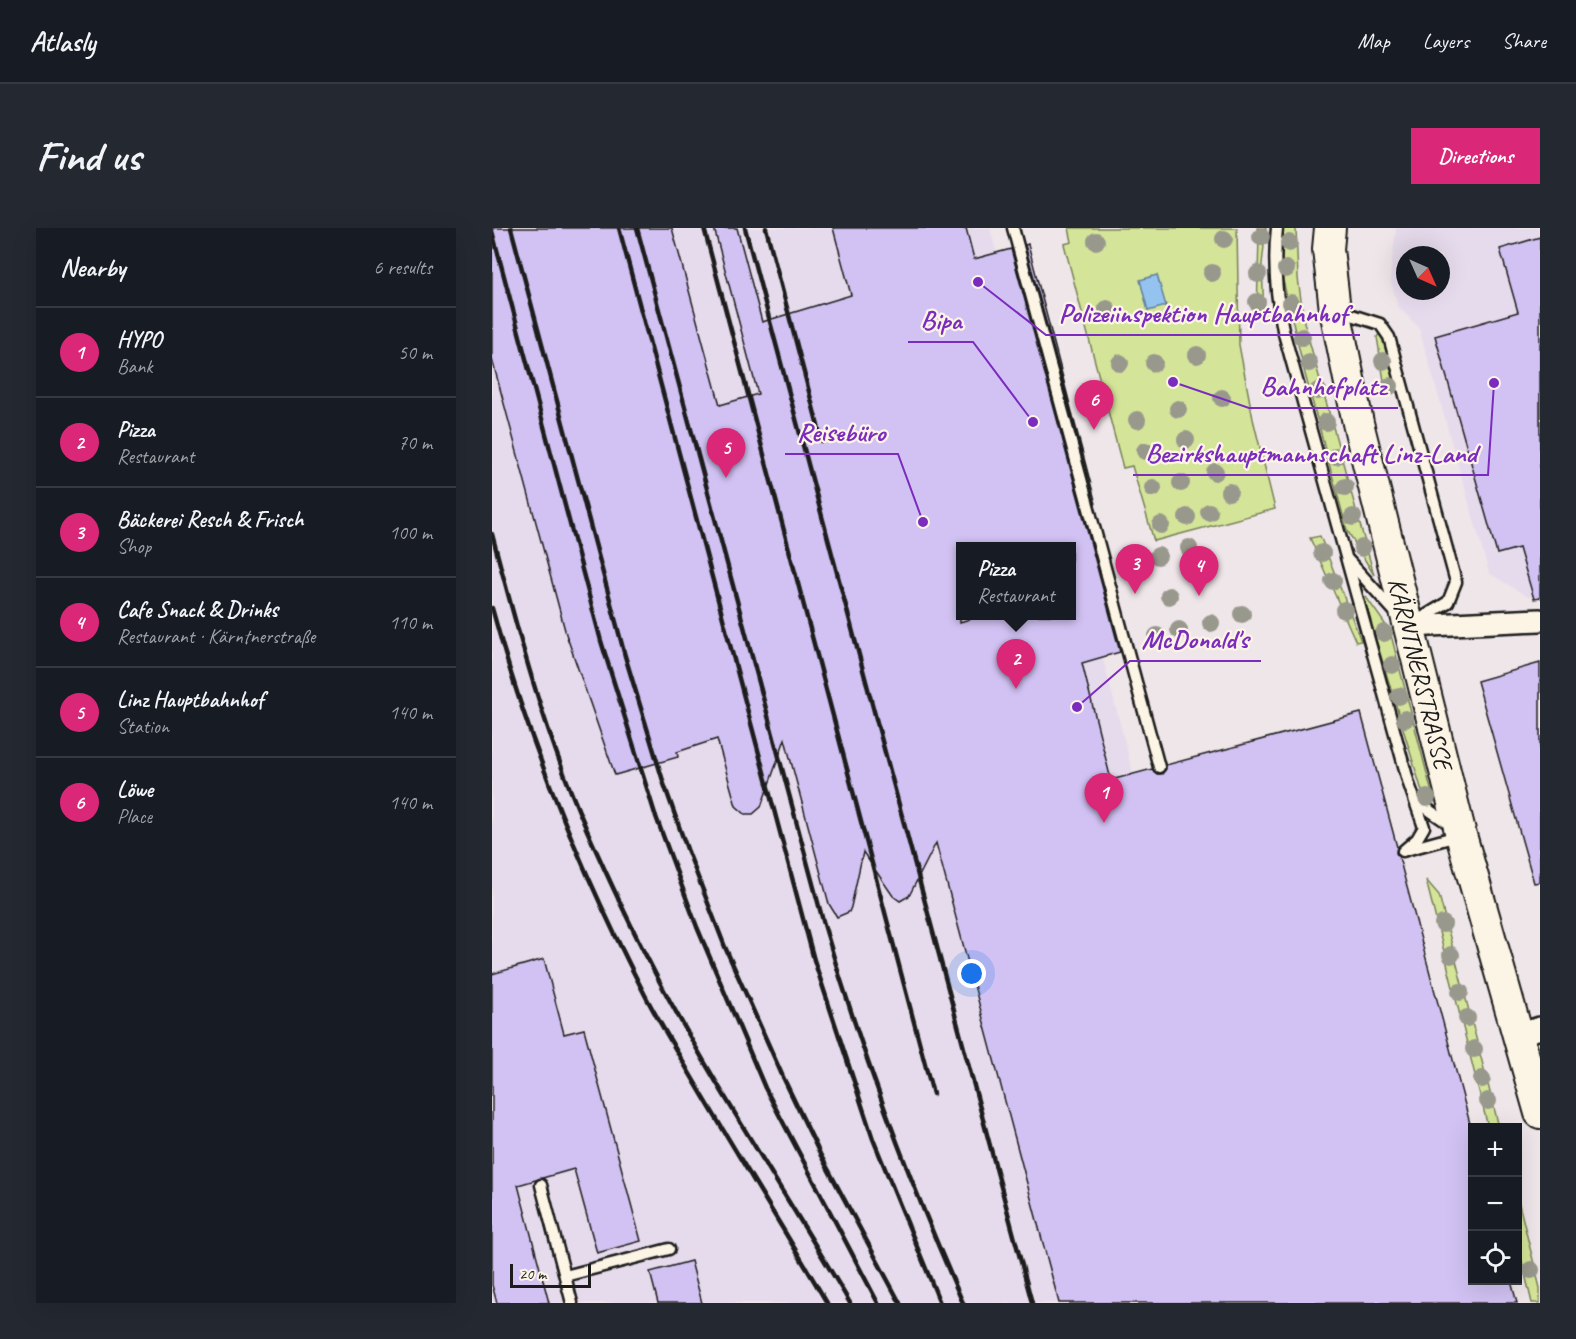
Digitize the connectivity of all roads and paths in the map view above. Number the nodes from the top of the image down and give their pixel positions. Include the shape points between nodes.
1 (1013, 228) edge
2 (1277, 228) edge
3 (1330, 228) edge
4 (1335, 310) junction
5 (1346, 558) junction
6 (1540, 620) edge
7 (1408, 626) junction
8 (1159, 767) dead end
9 (1415, 799) junction
10 (1461, 835) junction
11 (1529, 1032) edge
12 (1540, 1113) edge
13 (542, 1185) dead end
14 (669, 1249) dead end
15 (565, 1276) junction
16 (572, 1303) edge

1 - 8 lane
2 - 5 lane via 1276,300
3 - 4 main road, KÄRNTNERSTRASSE via 1328,249
4 - 7 main road, KÄRNTNERSTRASSE via 1358,423
4 - 7 lane via 1380,324 1389,337 1456,582 1448,602
5 - 7 lane
5 - 9 lane
6 - 7 street
7 - 10 main road, KÄRNTNERSTRASSE
9 - 10 lane
9 - 10 lane via 1424,827 1403,851
10 - 11 main road, KÄRNTNERSTRASSE
11 - 12 main road, KÄRNTNERSTRASSE
13 - 15 lane
14 - 15 lane
15 - 16 lane

